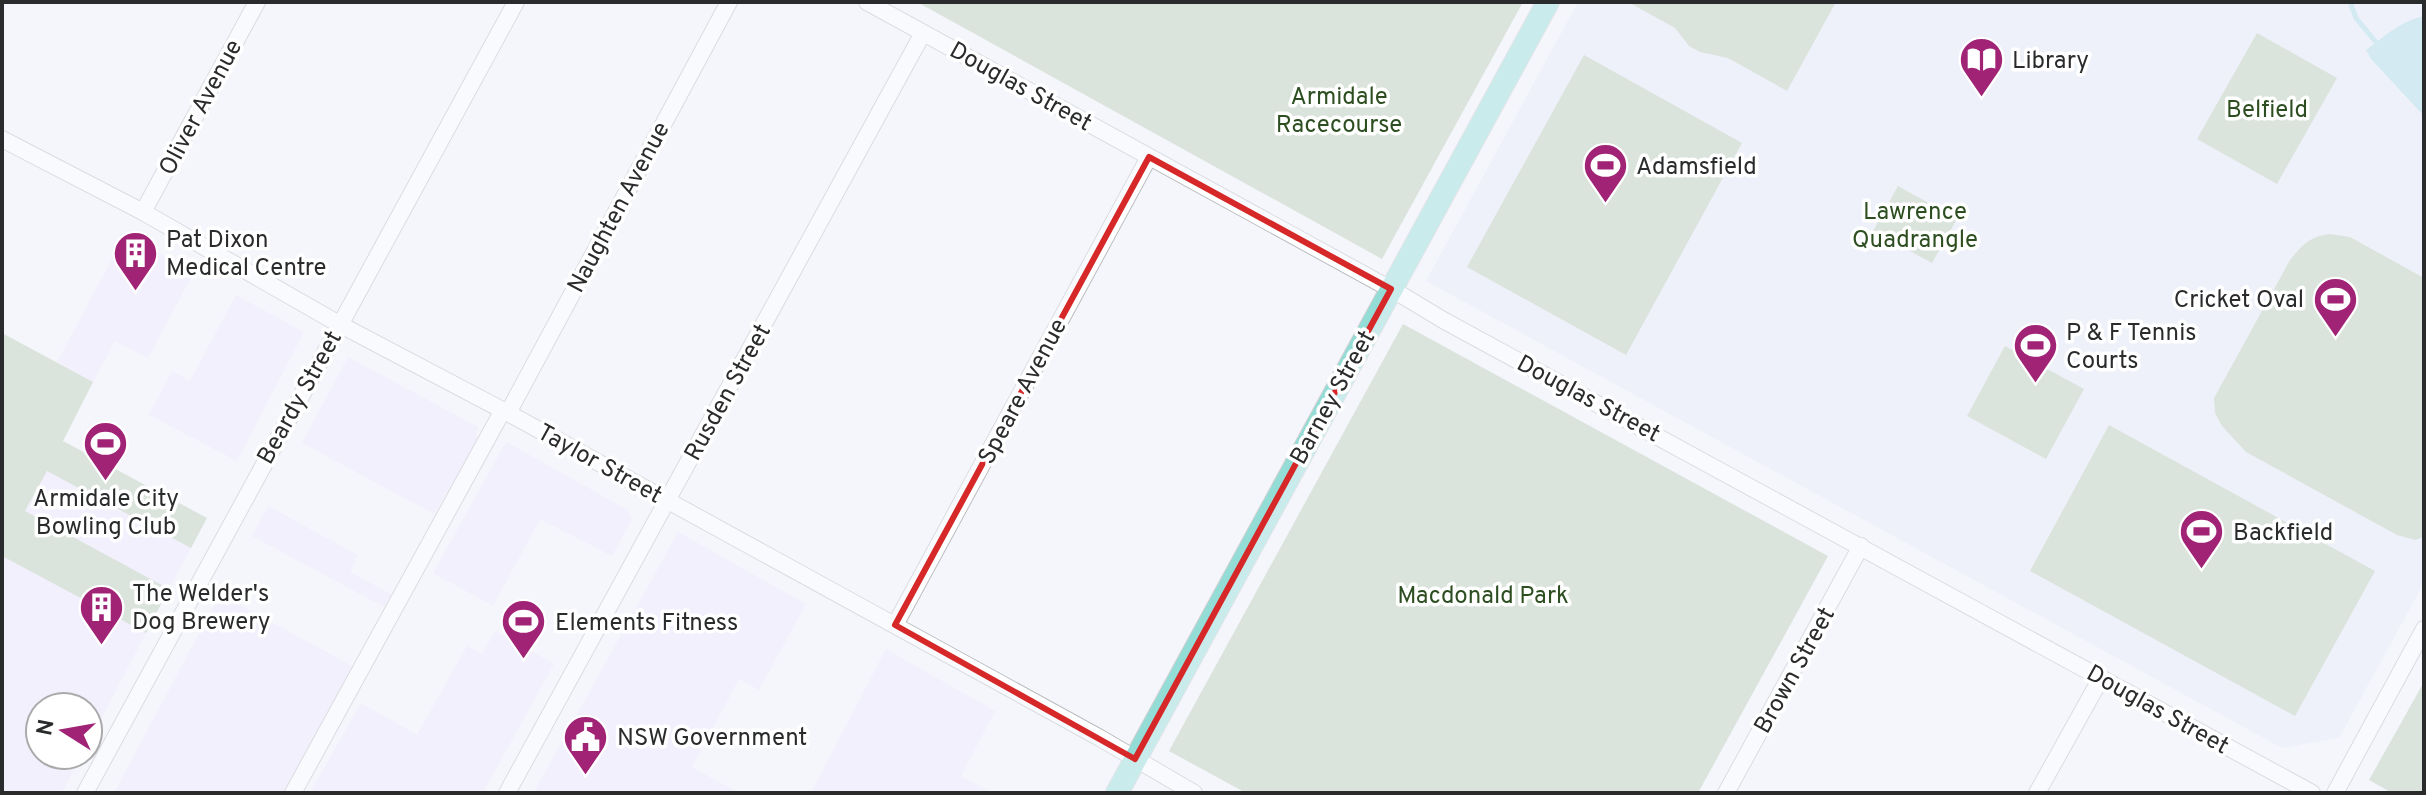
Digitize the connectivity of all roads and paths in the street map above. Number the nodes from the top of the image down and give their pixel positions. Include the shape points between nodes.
1 (257, 2) edge
2 (516, 2) edge
3 (729, 2) edge
4 (867, 2) edge
5 (1548, 2) edge
6 (923, 33) junction
7 (2, 139) edge
8 (1149, 157) junction
9 (143, 212) junction
10 (1391, 289) junction
11 (339, 324) junction
12 (506, 411) junction
13 (667, 500) junction
14 (1861, 546) junction
15 (895, 625) junction
16 (2424, 629) edge
17 (2101, 678) junction
18 (1135, 759) junction
19 (85, 793) edge
20 (293, 793) edge
21 (507, 793) edge
22 (1117, 793) edge
23 (1194, 793) edge
24 (1726, 793) edge
25 (2037, 793) edge
26 (2312, 793) edge
27 (2335, 793) edge

1 - 9 street, Oliver Avenue
2 - 11 street, Beardy Street
3 - 12 street, Naughten Avenue
4 - 6 street, Douglas Street
5 - 10 main road, Barney Street
6 - 8 street, Douglas Street
6 - 13 street, Rusden Street
7 - 9 street, Taylor Street
8 - 10 street, Douglas Street
8 - 15 street, Speare Avenue
9 - 11 street, Taylor Street
10 - 14 street, Douglas Street
10 - 18 main road, Barney Street
11 - 12 street, Taylor Street
11 - 19 street, Beardy Street
12 - 13 street, Taylor Street
12 - 20 street, Naughten Avenue
13 - 15 street, Taylor Street
13 - 21 street, Rusden Street
14 - 17 street, Douglas Street
14 - 24 street, Brown Street
15 - 18 street, Taylor Street
16 - 27 street
17 - 25 street
17 - 26 street, Douglas Street
18 - 22 main road, Barney Street
18 - 23 street, Taylor Street

